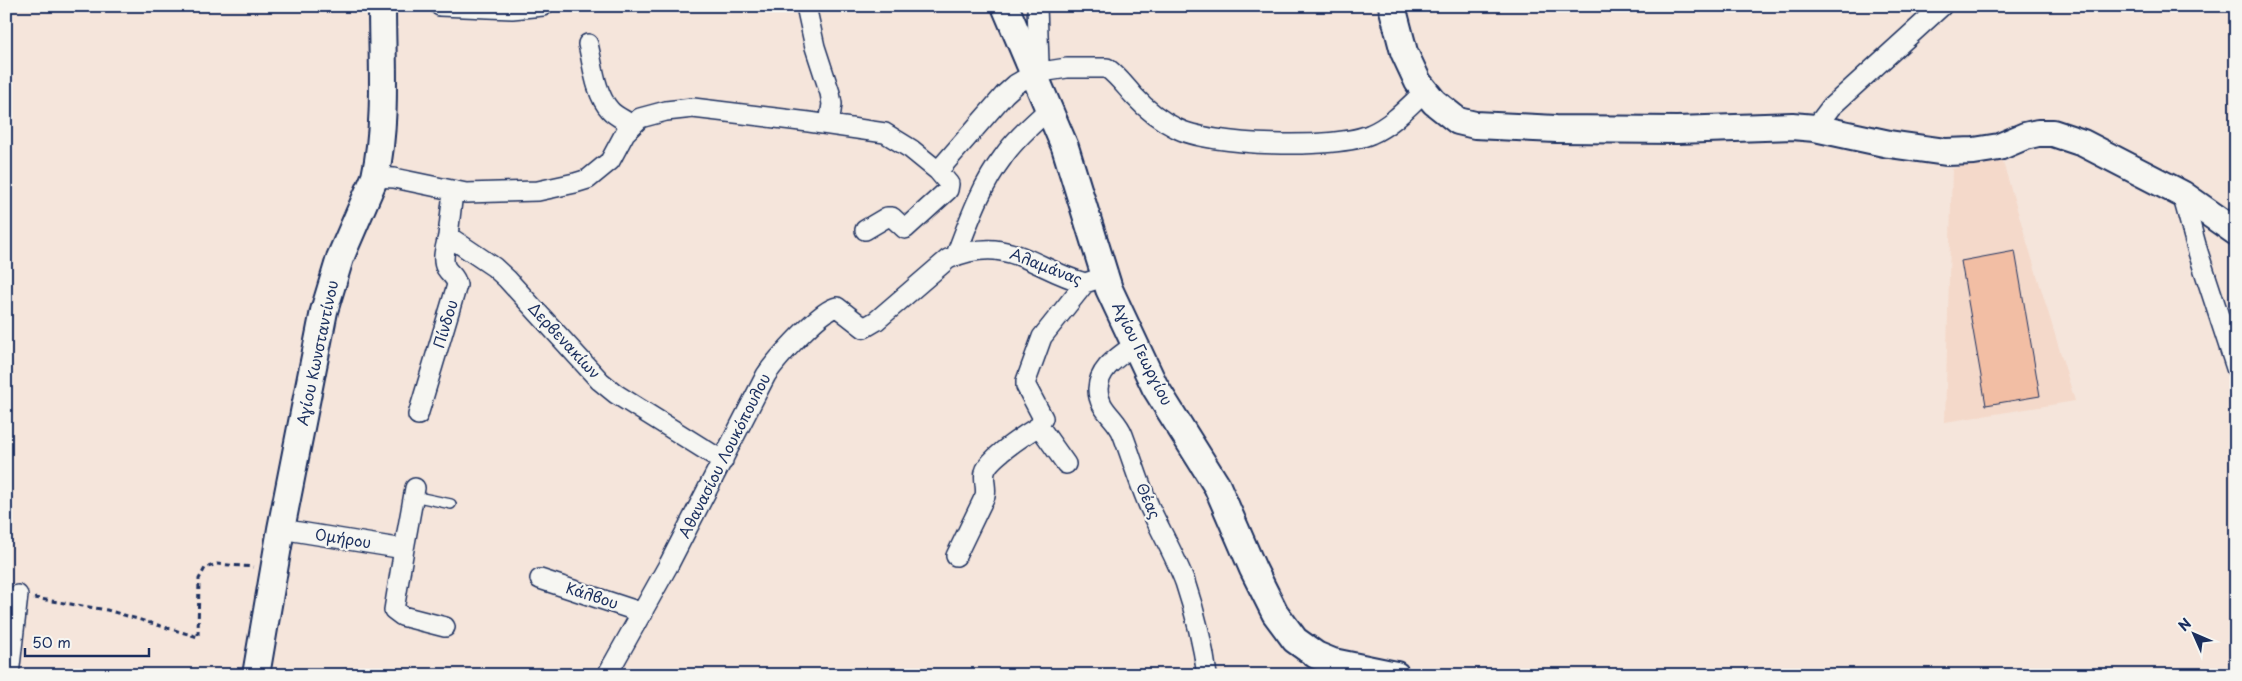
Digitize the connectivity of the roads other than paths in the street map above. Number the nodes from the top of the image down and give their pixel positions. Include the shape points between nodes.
1 (440, 6) edge
2 (543, 6) edge
3 (1005, 6) edge
4 (1037, 6) edge
5 (1392, 6) edge
6 (374, 7) edge
7 (808, 7) edge
8 (1937, 8) edge
9 (588, 44) dead end
10 (1034, 73) junction
11 (1424, 92) junction
12 (1049, 109) junction
13 (829, 124) junction
14 (632, 125) junction
15 (1815, 128) junction
16 (938, 170) junction
17 (375, 177) junction
18 (453, 192) junction
19 (2182, 194) junction
20 (865, 230) dead end
21 (2236, 232) edge
22 (448, 236) junction
23 (956, 255) junction
24 (1095, 280) junction
25 (1135, 344) junction
26 (2236, 368) edge
27 (418, 415) dead end
28 (1039, 426) junction
29 (723, 462) junction
30 (1066, 464) dead end
31 (414, 492) joint
32 (451, 504) dead end
33 (281, 529) junction
34 (404, 549) junction
35 (956, 556) dead end
36 (540, 579) dead end
37 (18, 595) road end
38 (643, 613) junction
39 (445, 627) dead end
40 (9, 675) edge
41 (256, 675) edge
42 (607, 675) edge
43 (1207, 675) edge
44 (1396, 675) edge

1 - 2 street via 512,9
3 - 10 street, Αγίου Γεωργίου
4 - 10 street via 1039,63
5 - 11 street via 1404,52
6 - 17 street, Αγίου Κωνσταντίνου via 382,124
7 - 13 street via 813,38 832,104
8 - 15 street via 1831,107
9 - 14 street via 605,104
10 - 11 street via 1067,68 1107,68 1155,115 1177,129 1221,141 1348,142 1371,134 1397,118
10 - 12 street, Αγίου Γεωργίου
10 - 16 street via 1005,94
11 - 15 street via 1447,114 1475,125 1556,130
12 - 23 street via 1002,158 971,216
12 - 24 street, Αγίου Γεωργίου via 1065,147
13 - 14 street via 694,108 640,118
13 - 16 street via 885,134
14 - 18 street via 610,161 588,179 538,191
15 - 19 street via 1946,152 1999,147 2025,136 2053,133 2084,144
16 - 20 street via 949,184 948,190 905,229 887,216
17 - 18 street via 418,182
17 - 33 street, Αγίου Κωνσταντίνου via 340,258 330,290
18 - 22 street
19 - 21 street
19 - 26 street
22 - 27 street, Πίνδου via 444,257 446,268 457,284
22 - 29 street, Δερβενακίων via 507,279 600,381
23 - 24 street, Αλαμάνας via 988,250 1013,253
23 - 29 street, Αθανασίου Λουκόπουλου via 940,264 870,326 860,326 837,307 826,311 771,368
24 - 25 street, Αγίου Γεωργίου
24 - 28 street via 1042,337 1026,381 1043,418
25 - 43 street, Θέας via 1106,366 1100,381 1099,398 1123,434 1132,465 1185,582
25 - 44 street, Αγίου Γεωργίου via 1155,387 1218,486 1253,569 1285,628 1306,650 1316,655 1333,662
28 - 30 street
28 - 35 street via 991,462 985,472 985,496
29 - 38 street, Αθανασίου Λουκόπουλου
31 - 32 lane
31 - 34 street
33 - 34 street, Ομήρου
33 - 41 street, Αγίου Κωνσταντίνου
34 - 39 street via 394,610 402,616
36 - 38 street, Κάλβου
37 - 40 street
38 - 42 street, Αθανασίου Λουκόπουλου

